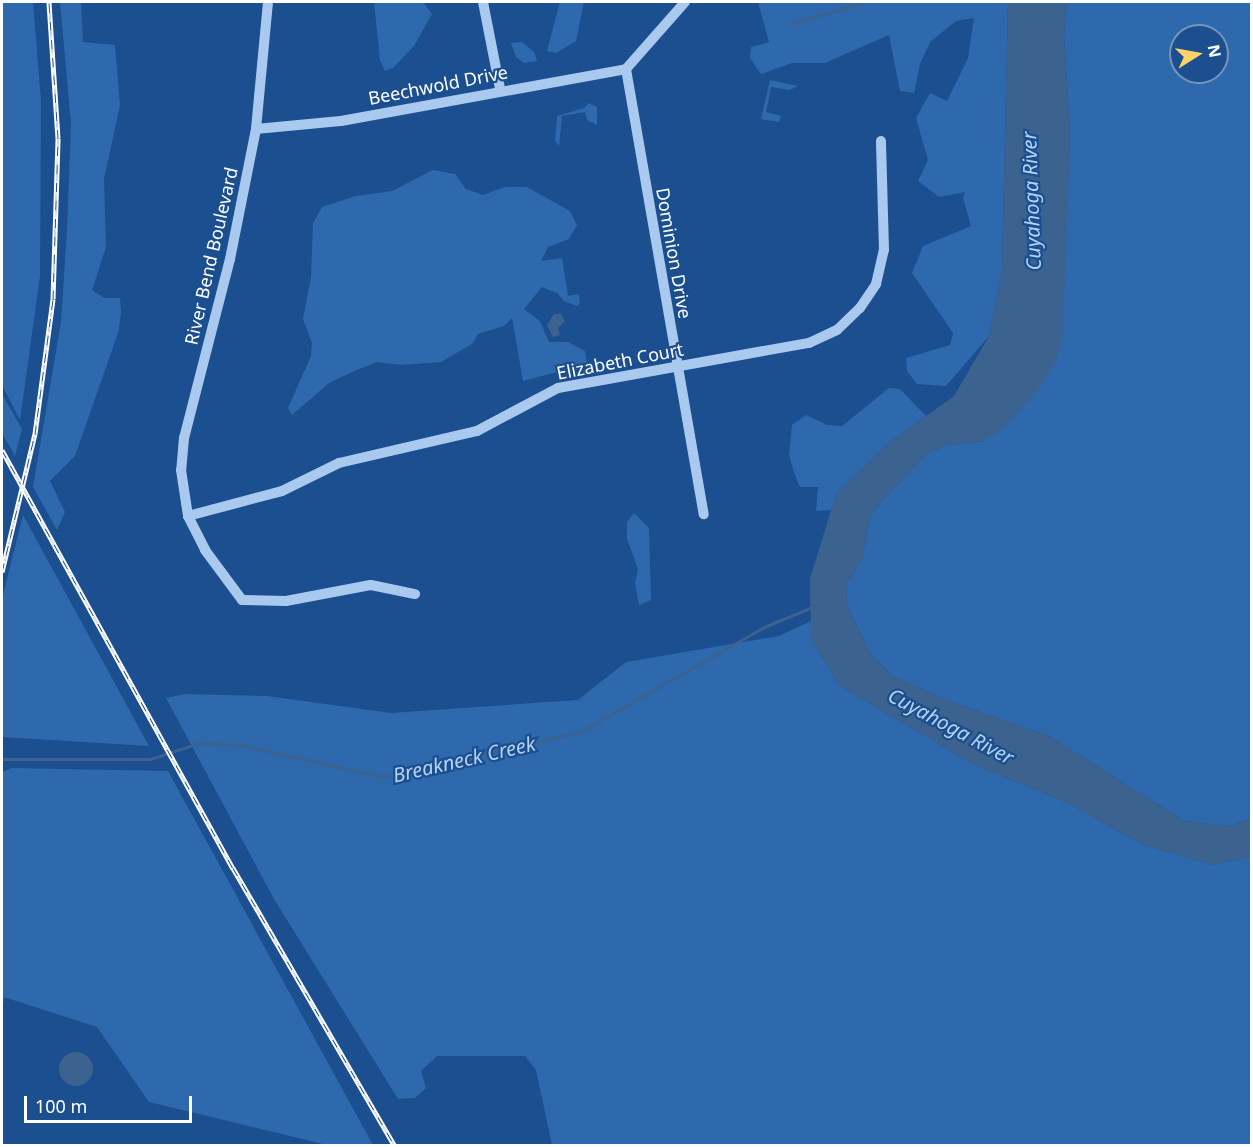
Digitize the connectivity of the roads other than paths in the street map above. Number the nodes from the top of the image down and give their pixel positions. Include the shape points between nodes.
1 (268, 2) edge
2 (483, 2) edge
3 (685, 2) edge
4 (626, 69) junction
5 (500, 89) junction
6 (255, 129) junction
7 (881, 141) dead end
8 (677, 367) junction
9 (704, 514) dead end
10 (188, 516) junction
11 (415, 594) dead end

1 - 6 street, River Bend Boulevard
2 - 5 street
3 - 4 street
4 - 5 street, Beechwold Drive
4 - 8 street, Dominion Drive
5 - 6 street, Beechwold Drive via 341,121
6 - 10 street, River Bend Boulevard via 230,259 184,438 181,470
7 - 8 street, Elizabeth Court via 884,250 876,284 860,308 837,330 809,343
8 - 9 street, Dominion Drive
8 - 10 street, Elizabeth Court via 558,388 477,431 339,463 282,491
10 - 11 street, River Bend Boulevard via 205,550 242,600 286,601 371,585

